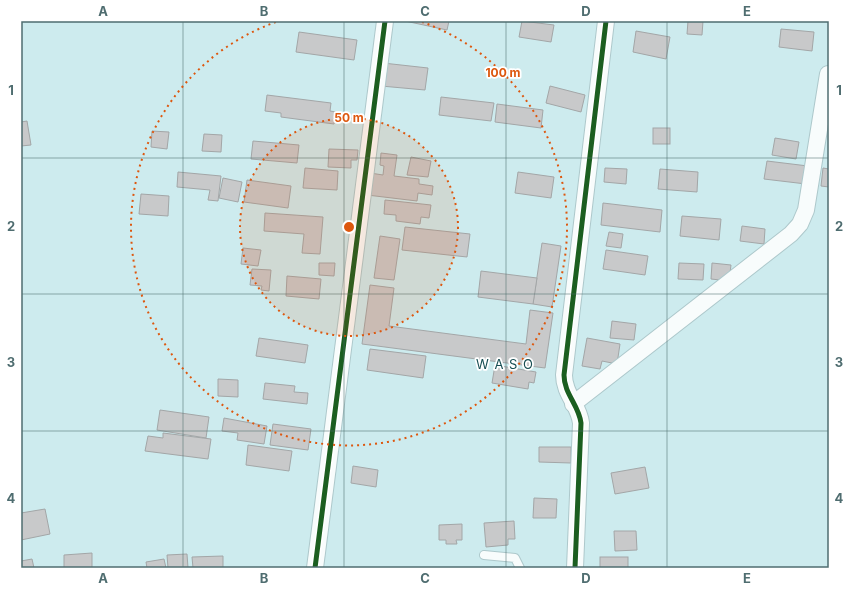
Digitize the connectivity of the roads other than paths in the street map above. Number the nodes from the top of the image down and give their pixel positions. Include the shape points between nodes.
1 (385, 21) edge
2 (606, 21) edge
3 (828, 74) dead end
4 (574, 404) junction
5 (484, 555) dead end
6 (315, 568) edge
7 (520, 568) edge
8 (575, 568) edge

1 - 6 street
2 - 4 street via 564,374 566,390
3 - 4 street via 806,210 800,224 791,234
4 - 8 street via 581,417
5 - 7 lane via 515,558

